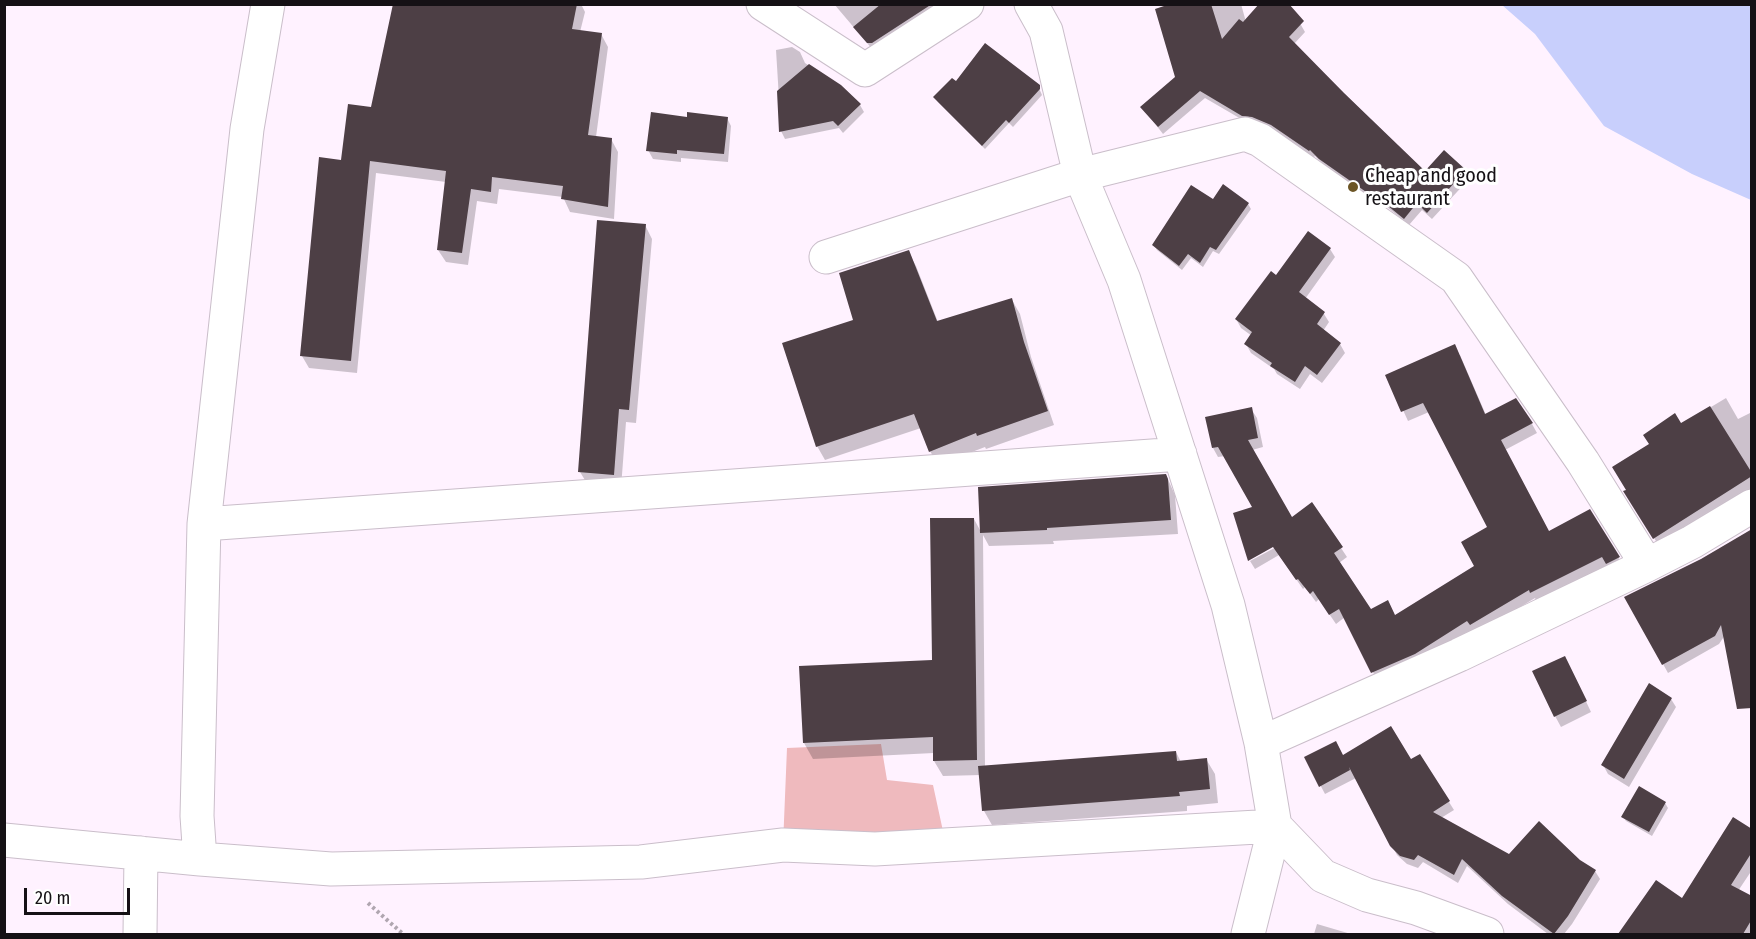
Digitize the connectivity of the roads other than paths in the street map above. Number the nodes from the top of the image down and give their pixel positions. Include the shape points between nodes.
1 (268, 4) edge
2 (763, 4) edge
3 (967, 4) edge
4 (1030, 4) edge
5 (1080, 175) junction
6 (826, 257) dead end
7 (1180, 454) junction
8 (1752, 506) edge
9 (204, 524) junction
10 (1647, 566) junction
11 (1261, 743) junction
12 (1275, 826) junction
13 (4, 840) edge
14 (141, 853) junction
15 (200, 859) junction
16 (140, 934) edge
17 (1248, 934) edge
18 (1487, 934) edge

1 - 9 street via 247,129
2 - 3 street via 865,70
4 - 5 street via 1046,31
5 - 6 street
5 - 7 street via 1124,280
5 - 10 street via 1245,134 1260,140 1456,278 1583,462
7 - 9 street
7 - 11 street via 1228,605
8 - 10 street
9 - 15 street via 197,816
10 - 11 street
11 - 12 street
12 - 15 street via 875,849 783,845 640,862 331,869
12 - 17 street
12 - 18 street via 1323,876 1367,895
13 - 14 street
14 - 15 street
14 - 16 street

